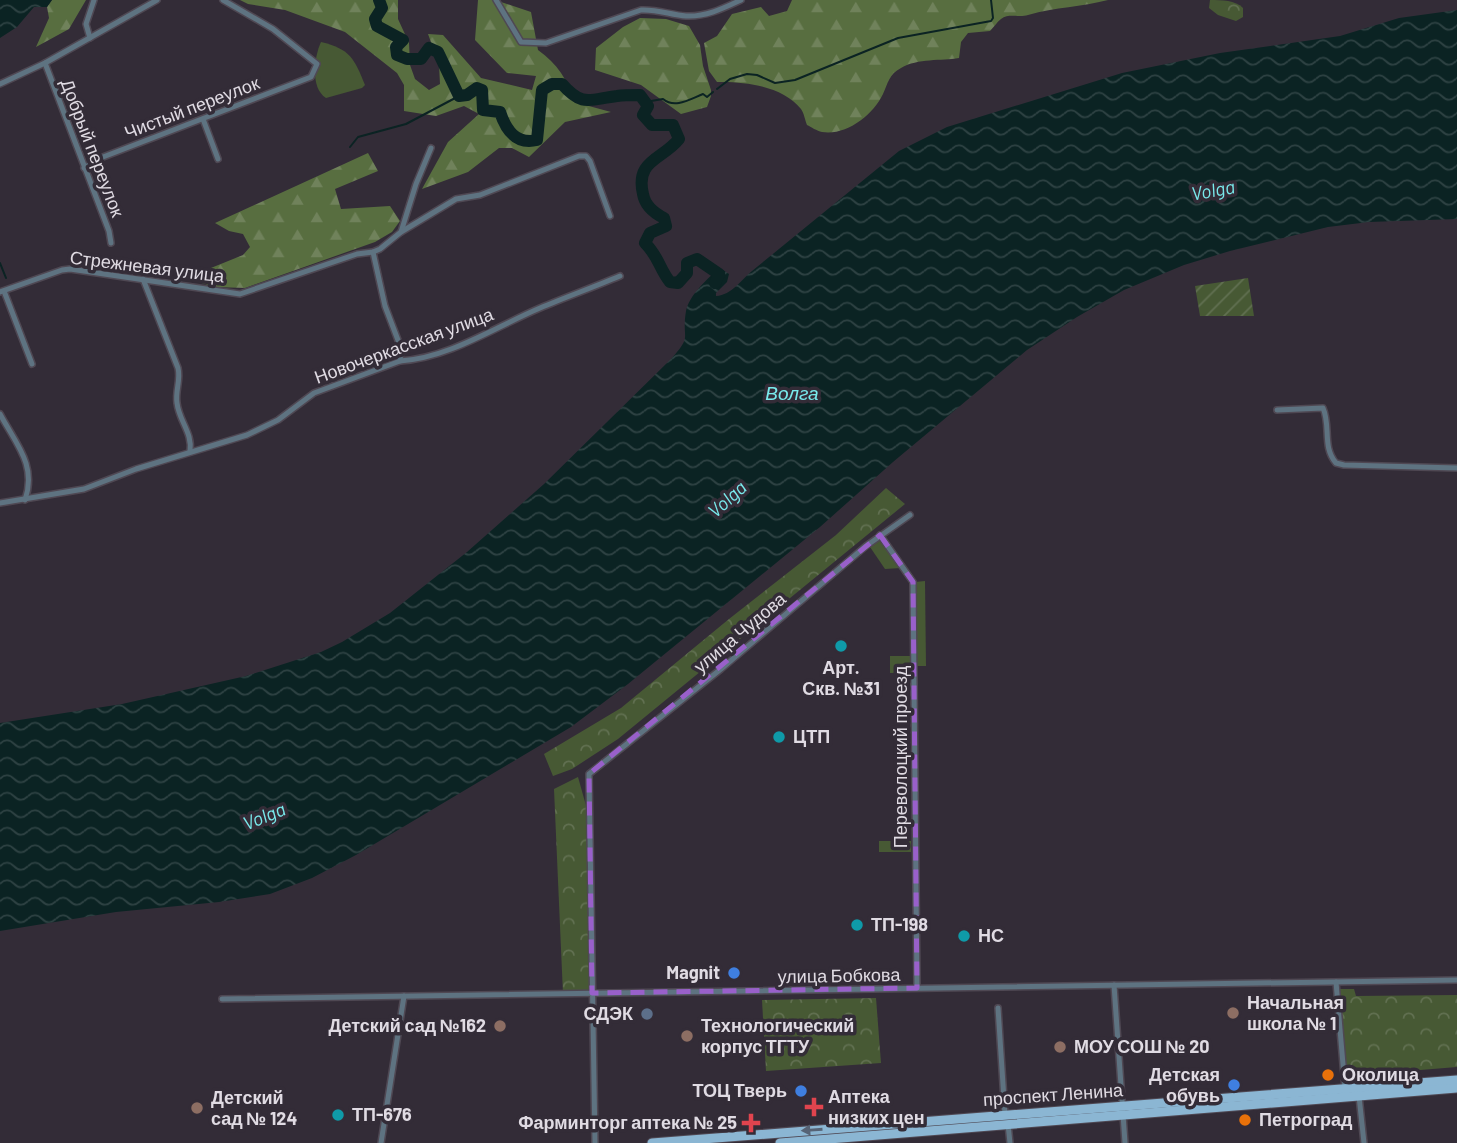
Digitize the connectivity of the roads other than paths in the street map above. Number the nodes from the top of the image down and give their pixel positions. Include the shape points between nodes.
1 (94, 0) edge
2 (157, 0) edge
3 (223, 0) edge
4 (496, 0) edge
5 (741, 0) edge
6 (90, 37) junction
7 (45, 63) junction
8 (0, 84) edge
9 (202, 120) junction
10 (430, 148) dead end
11 (218, 159) dead end
12 (84, 168) junction
13 (610, 216) dead end
14 (401, 232) junction
15 (111, 243) dead end
16 (373, 253) junction
17 (620, 276) dead end
18 (143, 279) junction
19 (2, 292) edge
20 (400, 361) junction
21 (32, 364) dead end
22 (1277, 411) dead end
23 (0, 414) edge
24 (190, 452) junction
25 (1457, 468) edge
26 (25, 500) junction
27 (0, 503) edge
28 (910, 515) dead end
29 (880, 535) junction
30 (1457, 980) edge
31 (1336, 982) junction
32 (1114, 985) junction
33 (917, 988) junction
34 (592, 993) junction
35 (404, 996) junction
36 (222, 999) dead end
37 (998, 1007) dead end
38 (1457, 1080) edge
39 (1345, 1088) junction
40 (1457, 1088) edge
41 (1362, 1091) junction
42 (1338, 1098) junction
43 (1123, 1110) junction
44 (1009, 1118) junction
45 (381, 1143) edge
46 (595, 1143) edge
47 (652, 1143) edge
48 (780, 1143) edge
49 (1010, 1143) edge
50 (1125, 1143) edge
51 (1364, 1143) edge

1 - 6 street via 86,24
2 - 6 street
3 - 9 street, Чистый переулок via 273,29 317,65 311,77
4 - 5 street via 521,42 546,43 641,10 701,15
6 - 7 street
7 - 8 street
7 - 12 street, Добрый переулок
9 - 11 street
9 - 12 street, Чистый переулок
10 - 14 street
12 - 15 street, Добрый переулок
13 - 14 street via 590,161 579,156 480,195 456,199
14 - 16 street
16 - 18 street, Стрежневая улица via 357,254 240,293
16 - 20 street via 401,348
17 - 20 street, Новочеркасская улица via 451,348
18 - 19 street, Стрежневая улица via 62,270
18 - 24 street via 180,375 176,398
19 - 21 street
20 - 24 street, Новочеркасская улица via 314,393 278,420 247,435
22 - 25 street via 1323,408 1328,448 1336,463
23 - 26 street via 29,469
24 - 26 street, Новочеркасская улица via 84,489
26 - 27 street, Новочеркасская улица
28 - 29 street, улица Чудова
29 - 33 street, Переволоцкий проезд via 913,582
29 - 34 street, улица Чудова via 589,774
30 - 31 street, улица Бобкова
31 - 32 street, улица Бобкова
31 - 39 street
32 - 33 street, улица Бобкова
32 - 43 street
33 - 34 street, улица Бобкова
34 - 35 street, улица Бобкова
34 - 46 street
35 - 36 street, улица Бобкова
35 - 45 street
37 - 44 street
38 - 41 main road, проспект Ленина
39 - 41 main road, проспект Ленина
39 - 42 main road
39 - 43 main road, проспект Ленина
40 - 41 main road, проспект Ленина
41 - 42 main road, проспект Ленина
41 - 51 street
42 - 43 main road, проспект Ленина
43 - 44 main road, проспект Ленина
43 - 50 street
44 -> 47 main road, проспект Ленина
44 - 48 main road, проспект Ленина
44 - 49 street

